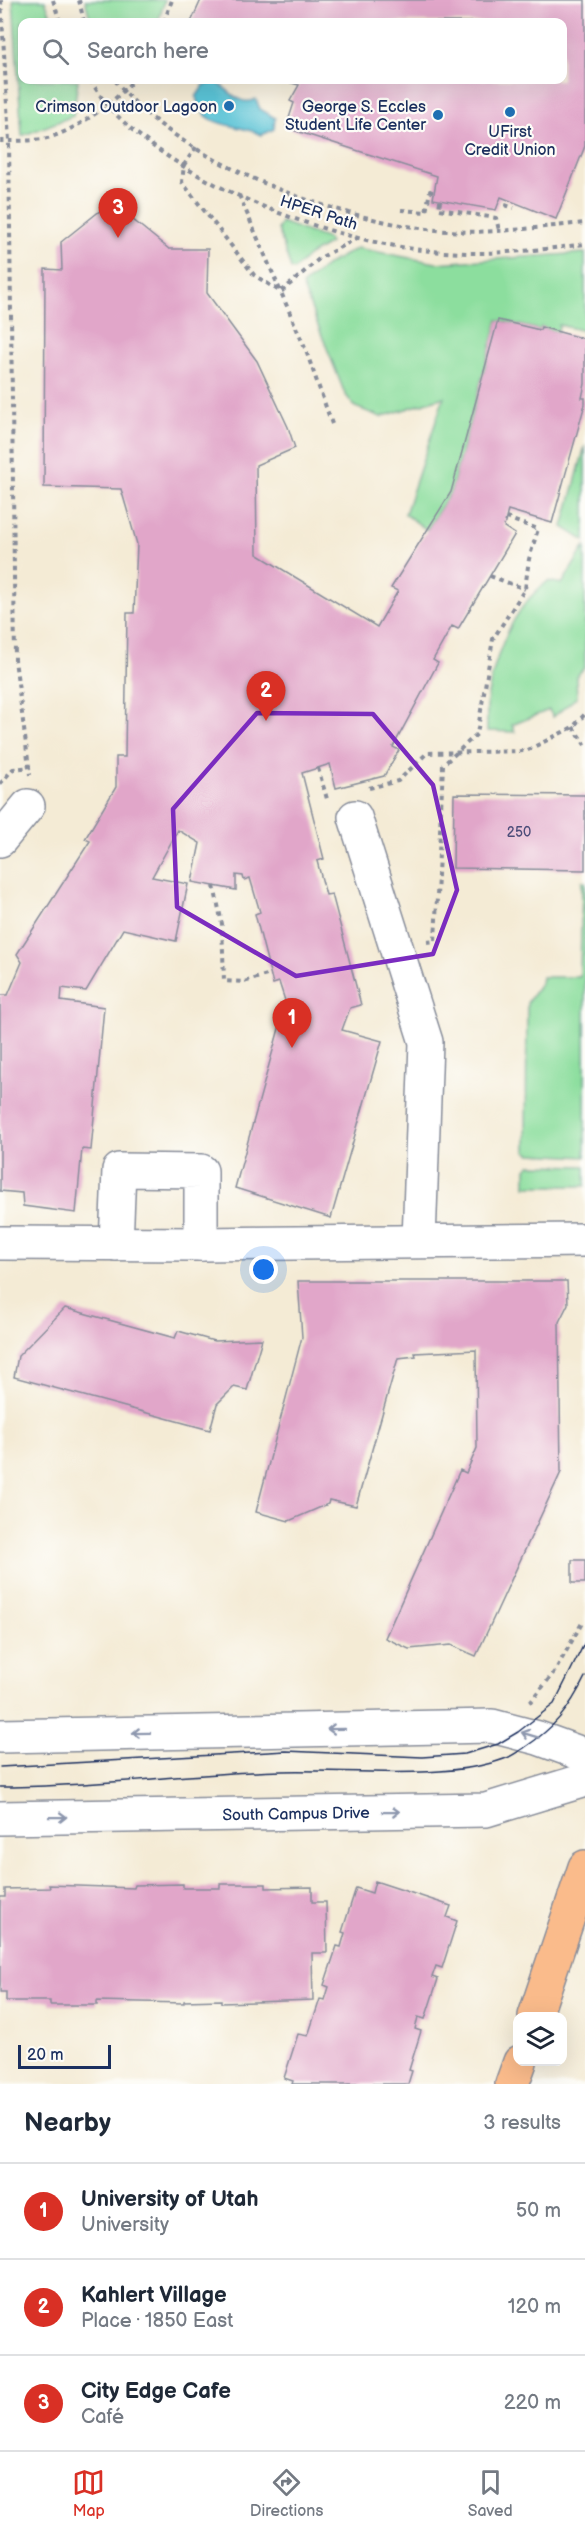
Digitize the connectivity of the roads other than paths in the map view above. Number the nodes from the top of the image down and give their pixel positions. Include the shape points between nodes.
1 (353, 800) road end
2 (28, 806) dead end
3 (0, 840) edge
4 (585, 1240) edge
5 (419, 1241) junction
6 (0, 1243) edge
7 (116, 1244) junction
8 (201, 1244) junction
9 (0, 1736) edge
10 (585, 1755) edge
11 (585, 1780) edge
12 (0, 1818) edge
13 (585, 1867) edge
14 (536, 2012) edge
15 (518, 2066) edge
16 (512, 2084) edge

1 - 5 street via 426,1042
2 - 3 street
4 - 5 street
5 - 8 street
6 - 7 street
7 - 8 street
7 - 8 street via 119,1170 201,1171
10 -> 9 street via 492,1726
12 -> 11 street, South Campus Drive via 486,1810
13 - 14 main road
15 - 16 main road

